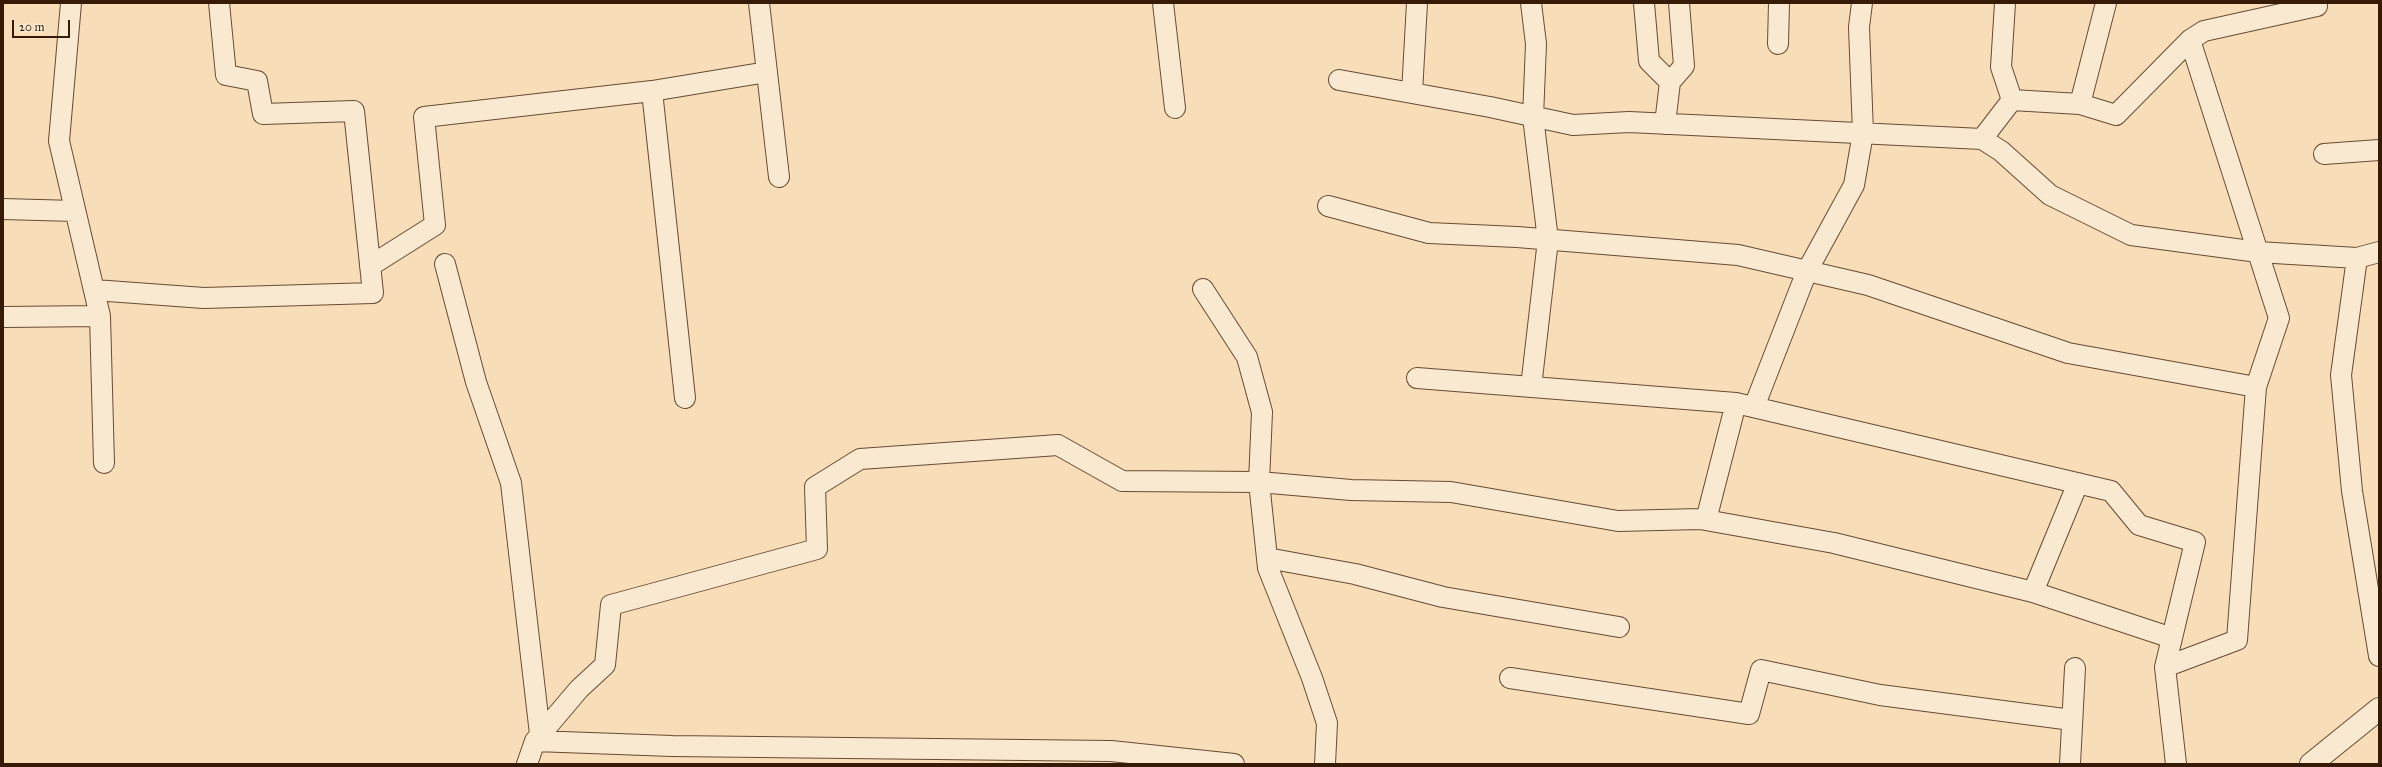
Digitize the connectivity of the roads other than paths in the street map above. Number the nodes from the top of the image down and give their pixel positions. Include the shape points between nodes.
1 (71, 3) edge
2 (219, 3) edge
3 (759, 3) edge
4 (1163, 3) edge
5 (1417, 3) edge
6 (1531, 3) edge
7 (1644, 3) edge
8 (1679, 3) edge
9 (1779, 3) edge
10 (1862, 3) edge
11 (2005, 3) edge
12 (2106, 3) edge
13 (2317, 6) dead end
14 (2253, 11) edge
15 (2190, 40) junction
16 (1778, 44) dead end
17 (767, 72) junction
18 (1339, 80) dead end
19 (1670, 82) junction
20 (652, 91) junction
21 (1412, 93) junction
22 (2012, 100) junction
23 (2080, 104) junction
24 (1175, 108) dead end
25 (1533, 117) junction
26 (1665, 124) junction
27 (1863, 133) junction
28 (1982, 139) junction
29 (2379, 150) edge
30 (2324, 154) dead end
31 (779, 177) dead end
32 (1328, 206) dead end
33 (3, 210) edge
34 (76, 212) junction
35 (1548, 240) junction
36 (2258, 252) junction
37 (2379, 252) edge
38 (2357, 258) junction
39 (445, 264) dead end
40 (370, 266) junction
41 (1807, 271) junction
42 (1203, 289) dead end
43 (94, 290) junction
44 (100, 316) junction
45 (3, 317) edge
46 (1418, 378) dead end
47 (1531, 387) junction
48 (2256, 387) junction
49 (685, 398) dead end
50 (1745, 405) junction
51 (104, 463) dead end
52 (1259, 482) junction
53 (2078, 483) junction
54 (1706, 520) junction
55 (1267, 558) junction
56 (2033, 592) junction
57 (1619, 627) dead end
58 (2172, 638) junction
59 (2379, 656) edge
60 (2075, 668) dead end
61 (2165, 668) junction
62 (1510, 678) dead end
63 (2379, 709) edge
64 (2072, 720) junction
65 (537, 737) junction
66 (527, 764) edge
67 (1234, 764) edge
68 (1325, 764) edge
69 (2070, 764) edge
70 (2176, 764) edge
71 (2311, 764) edge

1 - 34 street via 59,141
2 - 40 street via 226,75 256,81 263,114 354,111
3 - 17 street
4 - 24 street
5 - 21 street
6 - 25 street via 1536,44
7 - 19 street via 1649,61
8 - 19 street via 1684,66
9 - 16 street
10 - 27 street via 1859,27
11 - 22 street via 2001,67
12 - 23 street
13 - 14 street
14 - 15 street via 2204,31
15 - 23 street via 2116,115
15 - 36 street
17 - 20 street
17 - 31 street
18 - 21 street
19 - 26 street
20 - 40 street via 424,117 435,225
20 - 49 street
21 - 25 street
22 - 23 street
22 - 28 street
25 - 26 street via 1573,125 1629,122
25 - 35 street
26 - 27 street
27 - 28 street
27 - 41 street via 1854,185
28 - 36 street via 2001,151 2050,195 2131,236
29 - 30 street
32 - 35 street via 1429,233
33 - 34 street
34 - 43 street
35 - 41 street via 1738,255
35 - 47 street
36 - 38 street
36 - 48 street via 2279,318
37 - 38 street
38 - 59 street via 2341,375 2352,491
39 - 65 street via 476,382 511,482
40 - 43 street via 372,292 204,298
41 - 48 street via 1868,285 2068,353
41 - 50 street
42 - 52 street via 1247,357 1262,412
43 - 44 street
44 - 45 street
44 - 51 street
46 - 47 street
47 - 50 street
48 - 61 street via 2237,640
50 - 53 street
50 - 54 street
52 - 54 street via 1351,490 1451,492 1618,521
52 - 55 street
52 - 65 street via 1122,481 1058,445 860,459 815,488 816,549 611,605 605,665 579,689
53 - 56 street
53 - 58 street via 2111,490 2140,525 2195,542
54 - 56 street via 1834,543
55 - 57 street via 1355,574 1443,597
55 - 68 street via 1268,568 1327,723
56 - 58 street
58 - 61 street
60 - 64 street
61 - 70 street
62 - 64 street via 1749,714 1761,670 1880,695
63 - 71 street
64 - 69 street
65 - 66 street
65 - 67 street via 672,746 1110,751

